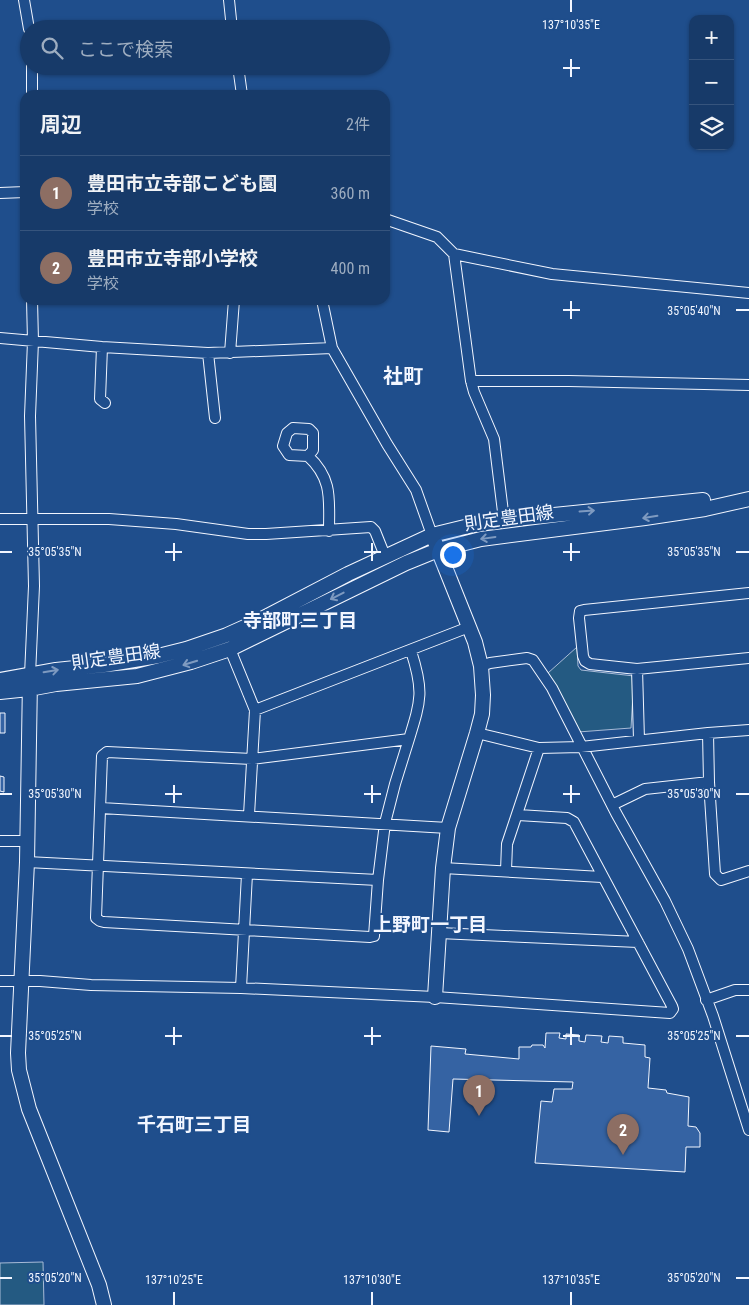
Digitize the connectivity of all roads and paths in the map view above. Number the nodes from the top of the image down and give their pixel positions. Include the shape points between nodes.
1 (24, 0) edge
2 (230, 0) edge
3 (27, 20) edge
4 (231, 20) edge
5 (32, 75) edge
6 (239, 75) edge
7 (32, 90) edge
8 (241, 90) edge
9 (20, 192) edge
10 (0, 193) edge
11 (390, 221) edge
12 (454, 254) junction
13 (749, 293) edge
14 (32, 305) edge
15 (234, 305) edge
16 (323, 305) edge
17 (0, 338) edge
18 (33, 341) junction
19 (102, 347) junction
20 (332, 348) junction
21 (208, 353) junction
22 (230, 353) junction
23 (471, 381) junction
24 (749, 385) edge
25 (105, 403) dead end
26 (215, 418) dead end
27 (308, 456) dead end
28 (749, 497) edge
29 (0, 519) edge
30 (32, 519) junction
31 (504, 520) junction
32 (329, 531) junction
33 (432, 535) junction
34 (438, 550) junction
35 (385, 556) junction
36 (749, 593) edge
37 (469, 627) junction
38 (230, 649) junction
39 (411, 651) junction
40 (749, 658) edge
41 (481, 666) junction
42 (638, 669) junction
43 (30, 675) junction
44 (1, 684) edge
45 (29, 690) junction
46 (255, 710) junction
47 (749, 730) edge
48 (708, 732) junction
49 (477, 733) junction
50 (409, 739) junction
51 (639, 740) junction
52 (582, 747) junction
53 (539, 748) junction
54 (252, 759) junction
55 (709, 782) junction
56 (612, 805) junction
57 (101, 808) junction
58 (249, 815) junction
59 (518, 815) junction
60 (386, 824) junction
61 (448, 828) junction
62 (26, 841) junction
63 (0, 842) edge
64 (26, 862) junction
65 (98, 865) junction
66 (443, 868) junction
67 (506, 871) junction
68 (749, 871) edge
69 (247, 874) junction
70 (602, 878) junction
71 (378, 880) junction
72 (243, 929) junction
73 (439, 933) junction
74 (638, 942) junction
75 (0, 981) edge
76 (21, 982) junction
77 (241, 988) junction
78 (749, 990) edge
79 (435, 997) junction
80 (706, 1000) junction
81 (748, 1123) edge
82 (104, 1305) edge

1 - 3 street
2 - 4 street
5 - 7 street
6 - 8 street
9 - 10 street
11 - 12 street via 437,238
12 - 13 street via 552,274
12 - 23 street
14 - 18 street
15 - 22 street
16 - 20 street
17 - 18 street
18 - 19 street
18 - 30 street via 30,416
19 - 21 street
19 - 25 street via 100,400
20 - 22 street
20 - 33 street via 416,490
21 - 22 street
21 - 26 street
23 - 24 street
23 - 31 street via 494,439
27 - 32 street via 323,473 328,486
31 -> 28 main road, 則定豊田線
28 -> 34 main road, 則定豊田線 via 705,509 480,539
29 - 30 street
30 - 32 street via 176,524 248,534
30 - 43 street via 34,586
31 - 33 main road, 則定豊田線
32 - 35 street via 370,528 375,531
33 - 34 main road
33 - 35 main road, 則定豊田線
34 - 37 main road
34 -> 38 main road, 則定豊田線 via 377,576
43 -> 35 main road, 則定豊田線 via 158,656 227,635
36 - 42 street via 580,611 585,661
37 - 39 street
37 - 41 main road
38 -> 45 main road, 則定豊田線 via 138,676 56,684
38 - 46 street
39 - 46 street
39 - 50 street via 418,674 420,701
40 - 42 street
41 - 49 main road via 482,707
41 - 52 street via 527,658 533,660 552,688
42 - 51 street
43 - 44 main road, 則定豊田線
43 - 45 main road
44 - 45 main road, 則定豊田線
45 - 62 main road
46 - 54 street
47 - 48 street
48 - 51 street
48 - 55 street
49 - 53 street
49 - 61 main road
50 - 54 street
50 - 60 street
51 - 52 street
52 - 53 street
52 - 56 street
53 - 59 street
54 - 57 street via 107,752 102,756
54 - 58 street
55 - 56 street via 645,789
55 - 68 street via 715,874 721,880
56 - 80 street via 684,941
57 - 58 street
57 - 65 street
58 - 60 street
59 - 67 street via 507,844
59 - 70 street via 570,819
60 - 61 street
60 - 71 street
61 - 66 main road
62 - 63 street
62 - 64 main road
64 - 65 street
64 - 76 main road
65 - 69 street
65 - 72 street via 96,915 100,921
66 - 67 street
66 - 73 main road
67 - 70 street
69 - 71 street
69 - 72 street
70 - 74 street
71 - 72 street via 376,933 372,937
72 - 77 street
73 - 74 street
73 - 79 main road
74 - 79 street via 672,1006 670,1013
75 - 76 street
76 - 77 street
76 - 82 main road via 18,1053 29,1109
77 - 79 street
78 - 80 street via 735,990
80 - 81 street

